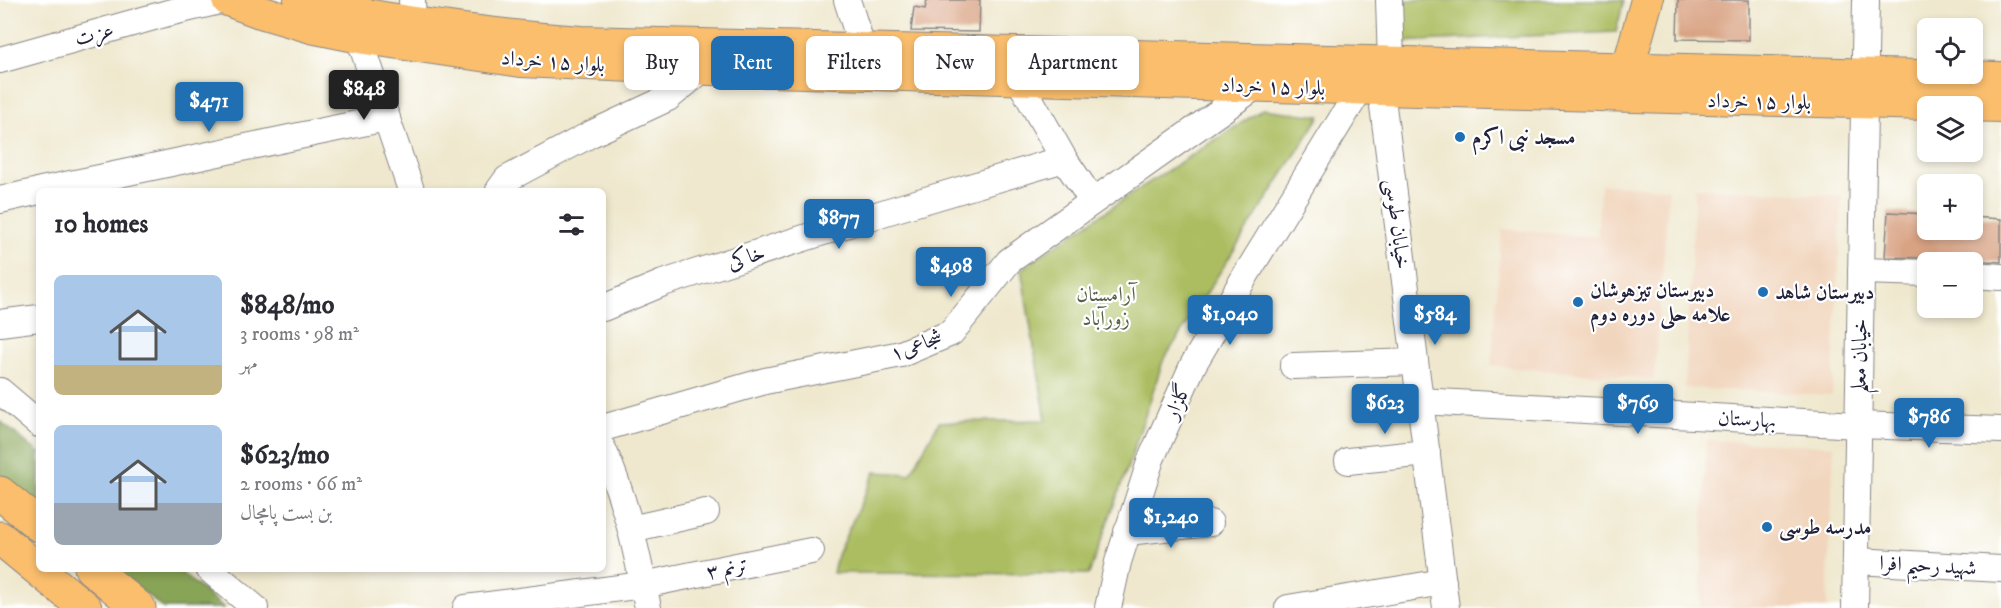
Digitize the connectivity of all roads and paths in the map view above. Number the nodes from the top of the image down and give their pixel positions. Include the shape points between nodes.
1 (226, 0) edge
2 (1389, 0) edge
3 (1647, 0) edge
4 (1866, 0) edge
5 (304, 1) edge
6 (852, 1) edge
7 (412, 11) edge
8 (860, 36) edge
9 (359, 37) junction
10 (806, 48) edge
11 (0, 60) edge
12 (914, 65) edge
13 (995, 65) edge
14 (1629, 68) junction
15 (703, 69) junction
16 (2001, 78) edge
17 (1378, 80) junction
18 (1139, 82) edge
19 (1256, 86) junction
20 (1863, 89) junction
21 (1025, 90) edge
22 (2001, 106) edge
23 (387, 118) junction
24 (1064, 159) junction
25 (55, 188) edge
26 (410, 188) edge
27 (500, 188) edge
28 (36, 192) edge
29 (0, 200) edge
30 (1092, 200) junction
31 (1861, 271) junction
32 (1917, 273) edge
33 (1983, 276) edge
34 (2001, 277) edge
35 (606, 307) edge
36 (36, 318) edge
37 (0, 324) edge
38 (1415, 362) junction
39 (1293, 366) dead end
40 (0, 391) edge
41 (1420, 401) junction
42 (36, 421) edge
43 (1858, 425) junction
44 (606, 427) edge
45 (2001, 430) edge
46 (1427, 453) junction
47 (606, 455) edge
48 (1348, 461) dead end
49 (0, 493) edge
50 (706, 512) dead end
51 (1210, 522) dead end
52 (36, 523) edge
53 (631, 529) junction
54 (1127, 532) junction
55 (0, 538) edge
56 (811, 551) dead end
57 (1856, 561) junction
58 (36, 568) edge
59 (2001, 569) edge
60 (41, 572) edge
61 (96, 572) edge
62 (213, 572) edge
63 (1443, 582) junction
64 (646, 596) edge
65 (85, 608) edge
66 (139, 608) edge
67 (255, 608) edge
68 (466, 608) edge
69 (1108, 608) edge
70 (1288, 608) edge
71 (1446, 608) edge
72 (1855, 608) edge

1 - 9 main road, بلوار ۱۵ خرداد via 301,24
1 - 11 street, عزت
2 - 17 street, خیابان طوسی
3 - 14 main road
4 - 20 street, خیابان معلم
5 - 7 main road, بلوار ۱۵ خرداد via 358,14
6 - 8 street
7 - 10 main road, بلوار ۱۵ خرداد via 516,37
9 - 15 main road, بلوار ۱۵ خرداد via 521,61
9 - 23 street
12 - 15 main road, بلوار ۱۵ خرداد
13 - 17 main road, بلوار ۱۵ خرداد
14 - 17 main road, بلوار ۱۵ خرداد
14 - 20 main road, بلوار ۱۵ خرداد
15 - 27 street via 668,98 507,179
16 - 20 main road, بلوار ۱۵ خرداد
17 - 19 main road, بلوار ۱۵ خرداد
17 - 20 main road, بلوار ۱۵ خرداد
17 - 38 street, خیابان طوسی
17 - 54 street, گلزار via 1253,263 1193,365 1151,459
18 - 19 main road, بلوار ۱۵ خرداد
19 - 30 street, شجاعی۱
20 - 22 main road, بلوار ۱۵ خرداد
20 - 31 street, خیابان معلم
21 - 24 street
23 - 25 street
23 - 26 street
24 - 30 street
24 - 35 street, خاکی via 663,283
28 - 29 street
30 - 44 street, شجاعی۱ via 1008,261 951,333 902,354 765,381
31 - 32 street
31 - 43 street, خیابان معلم
33 - 34 street
36 - 37 street
38 - 39 street
38 - 41 street, خیابان طوسی
40 - 42 street
41 - 43 street, بهارستان
41 - 46 street, خیابان طوسی
43 - 45 street, بهارستان
43 - 57 street, خیابان معلم
46 - 48 street
46 - 63 street, خیابان طوسی
47 - 53 street via 618,481
49 - 52 highway
50 - 53 street
51 - 54 street
53 - 64 street
54 - 69 street, گلزار
55 - 58 highway
56 - 64 street, ترنم ۳
57 - 59 street, شهید رحیم افرا
57 - 72 street, خیابان معلم
60 - 65 highway
61 - 66 highway
62 - 67 street
63 - 70 street
63 - 71 street, خیابان طوسی
64 - 68 street, ترنم ۳

